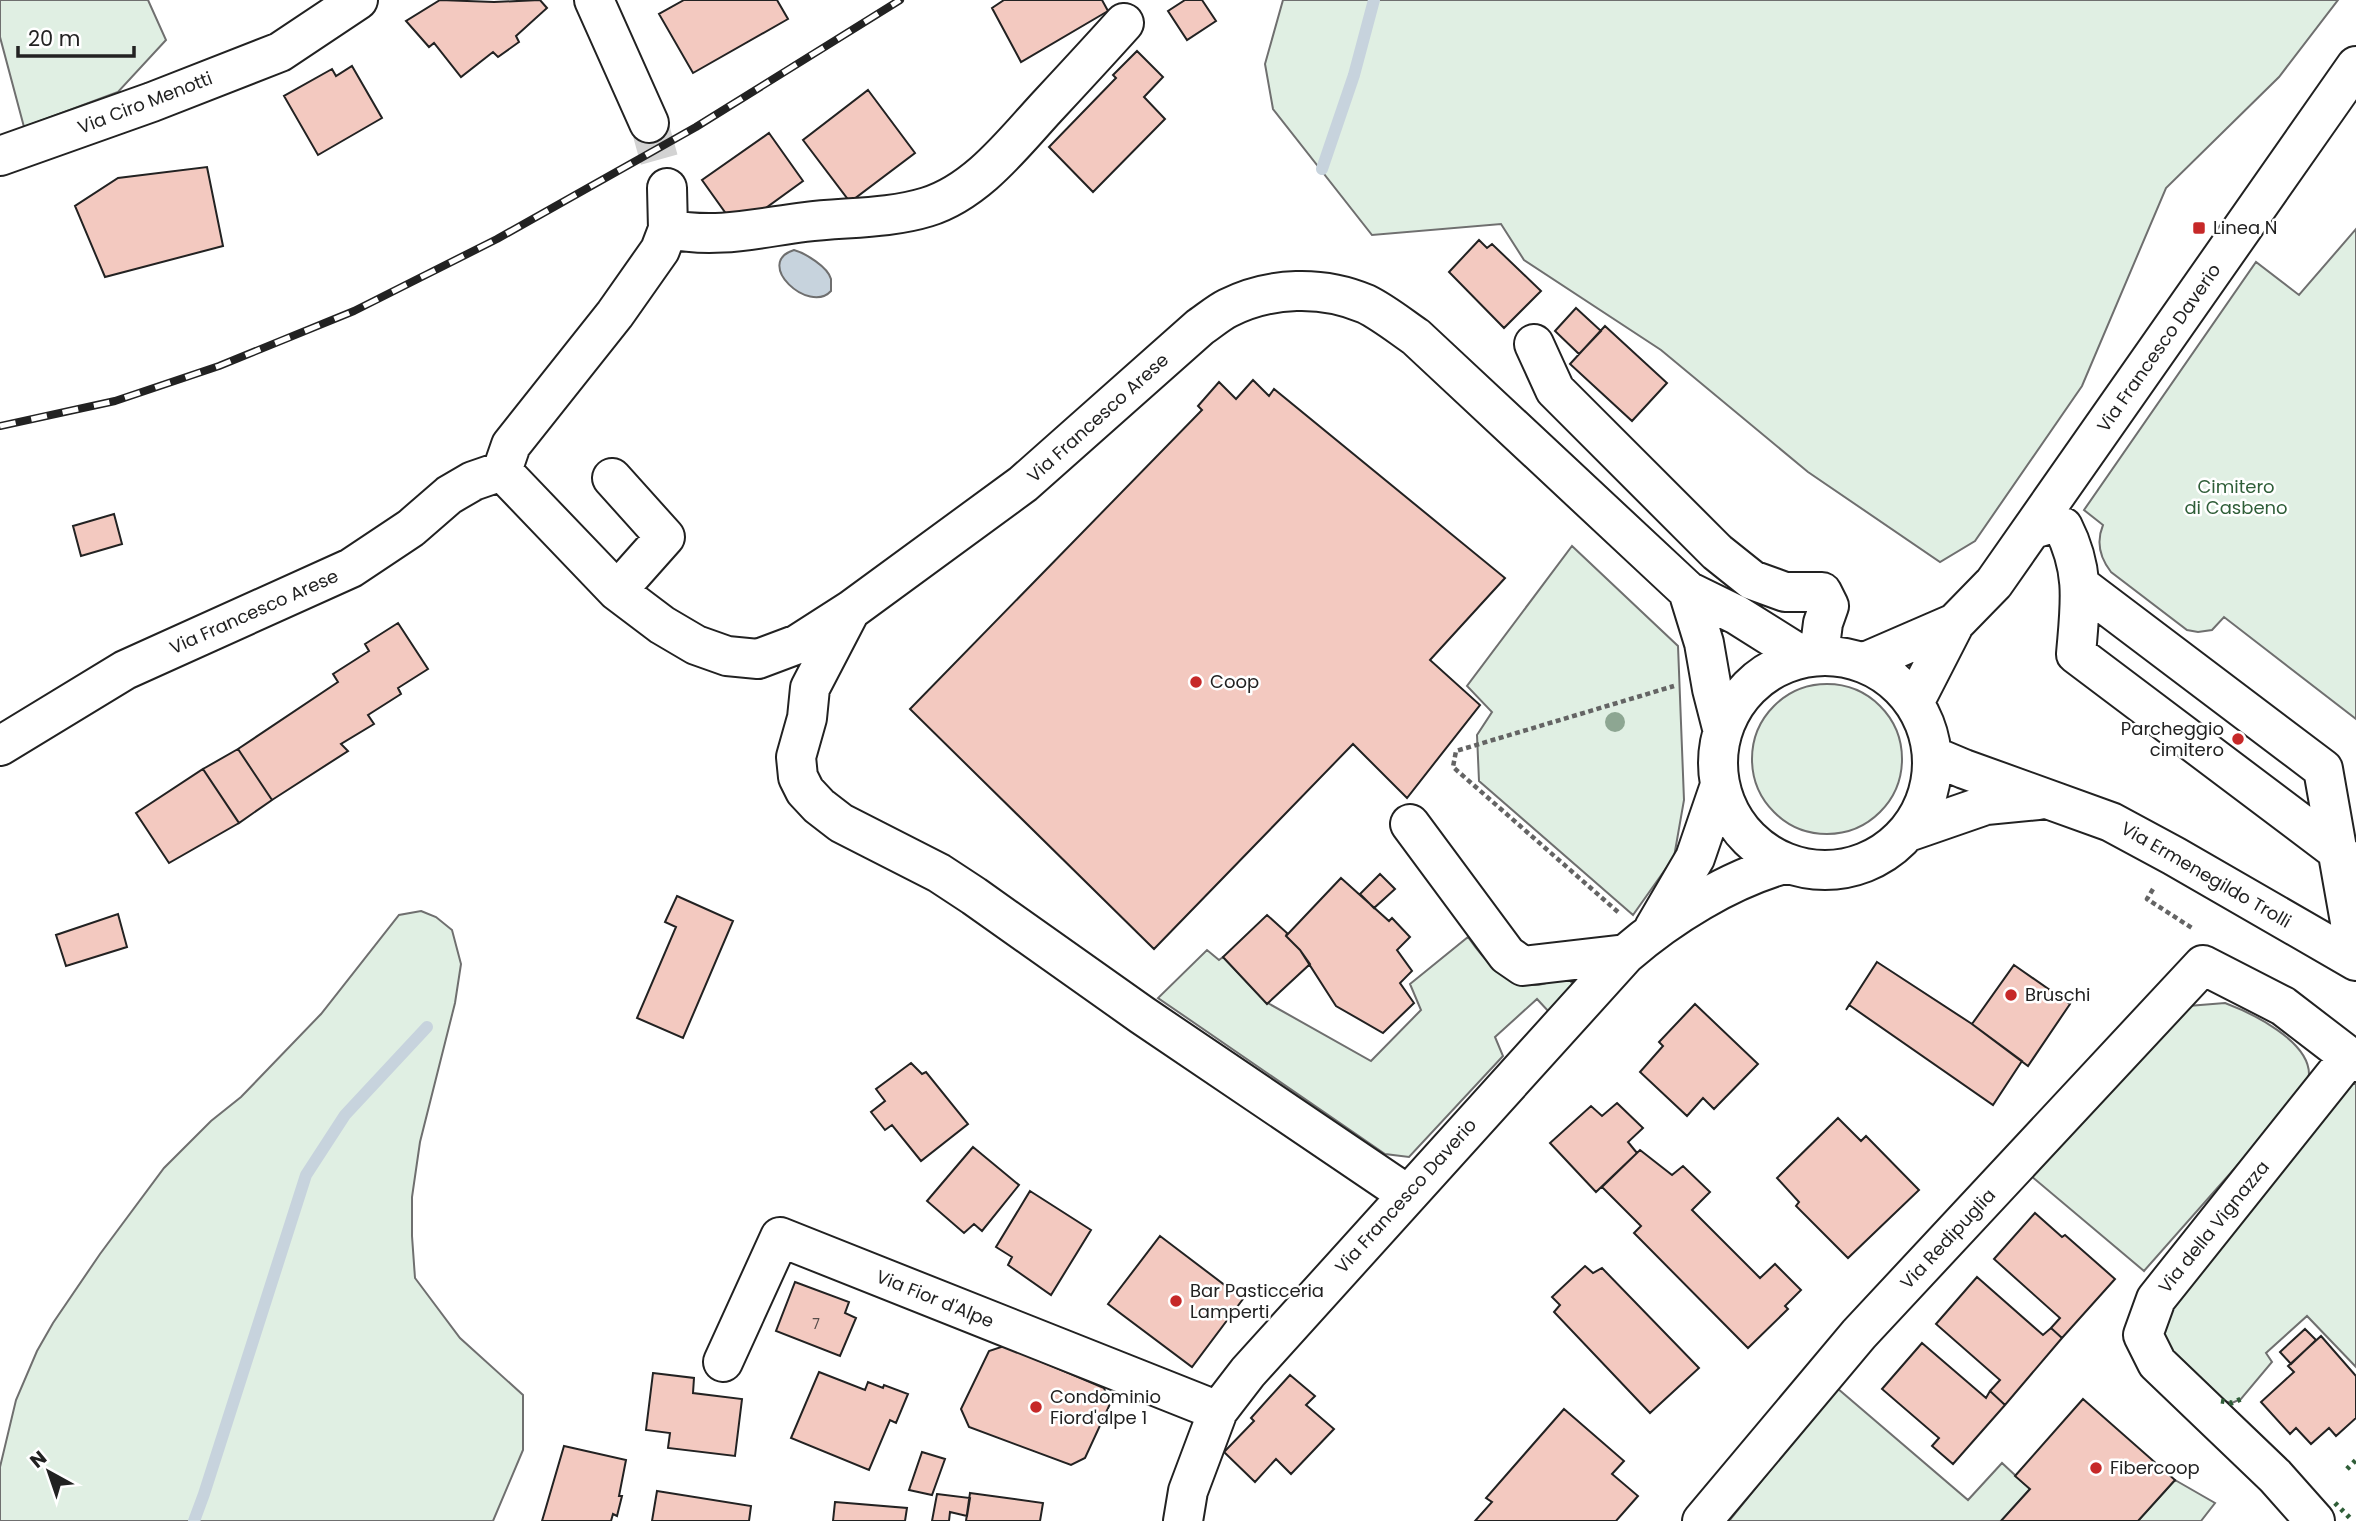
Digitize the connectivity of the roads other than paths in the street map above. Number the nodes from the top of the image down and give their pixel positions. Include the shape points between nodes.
1 (358, 0) edge
2 (594, 0) edge
3 (1124, 23) dead end
4 (2356, 66) edge
5 (649, 123) tunnel mouth
6 (0, 156) edge
7 (667, 188) tunnel mouth
8 (668, 229) junction
9 (1534, 344) dead end
10 (502, 471) junction
11 (612, 478) dead end
12 (2033, 529) junction
13 (2081, 586) junction
14 (617, 591) junction
15 (1688, 591) junction
16 (851, 610) junction
17 (1955, 623) junction
18 (1811, 655) junction
19 (1865, 662) junction
20 (1915, 701) junction
21 (1722, 728) junction
22 (0, 746) edge
23 (1933, 756) junction
24 (1719, 788) junction
25 (2050, 799) junction
26 (1410, 824) dead end
27 (1908, 832) junction
28 (2340, 853) junction
29 (1784, 864) junction
30 (1633, 934) junction
31 (2356, 956) edge
32 (2356, 961) edge
33 (2352, 1060) edge
34 (1408, 1195) junction
35 (723, 1362) dead end
36 (1218, 1411) junction
37 (1183, 1521) edge
38 (1702, 1521) edge
39 (2315, 1521) edge

1 - 6 street, Via Ciro Menotti via 280,52
2 - 5 street
3 - 8 street via 998,160 961,191 928,207 715,235
4 - 12 street, Via Francesco Daverio
7 - 8 street
8 - 10 street via 645,274 511,445
9 - 18 street via 1555,390 1717,552 1752,580 1785,592 1822,592 1829,606
10 - 14 street, Via Francesco Arese
10 - 22 street, Via Francesco Arese via 449,495 411,528 351,568 125,670
11 - 14 street via 665,537
12 - 13 street via 2049,524 2063,527 2073,545
12 - 17 street, Via Francesco Daverio via 1994,583
13 - 28 street via 2323,769
13 - 28 street via 2076,654
14 - 16 street, Via Francesco Arese via 696,645 727,656 758,659 798,644
15 - 16 street, Via Francesco Arese via 1416,337 1366,305 1311,291 1254,297 1200,327 1023,484
15 - 18 street, Via Francesco Arese
15 - 21 street, Via Francesco Arese
16 - 34 street via 814,678 796,757 798,777 818,806 974,896
17 - 19 street, Via Francesco Daverio
17 - 20 street, Via Francesco Daverio
18 - 19 street
18 - 21 street via 1769,670 1741,695
19 - 20 street via 1895,679
20 - 23 street via 1928,727
21 - 24 street via 1716,758
23 - 25 street, Via Ermenegildo Trolli
23 - 27 street via 1928,797
24 - 29 street via 1741,833
24 - 30 street, Via Francesco Daverio via 1695,858
25 - 27 street, Via Ermenegildo Trolli via 1986,805
25 - 32 street, Via Ermenegildo Trolli via 2111,822
26 - 30 street via 1507,955 1523,967
27 - 29 street via 1872,861 1829,872
28 - 31 street
29 - 30 street, Via Francesco Daverio via 1757,871
30 - 34 street, Via Francesco Daverio
33 - 38 street, Via Redipuglia via 2283,1006 2203,965 1859,1334
33 - 39 street, Via della Vignazza via 2156,1299 2143,1335 2157,1363 2275,1476
34 - 36 street, Via Francesco Daverio
35 - 36 street, Via Fior d'Alpe via 780,1237
36 - 37 street, Via Francesco Daverio via 1188,1491

